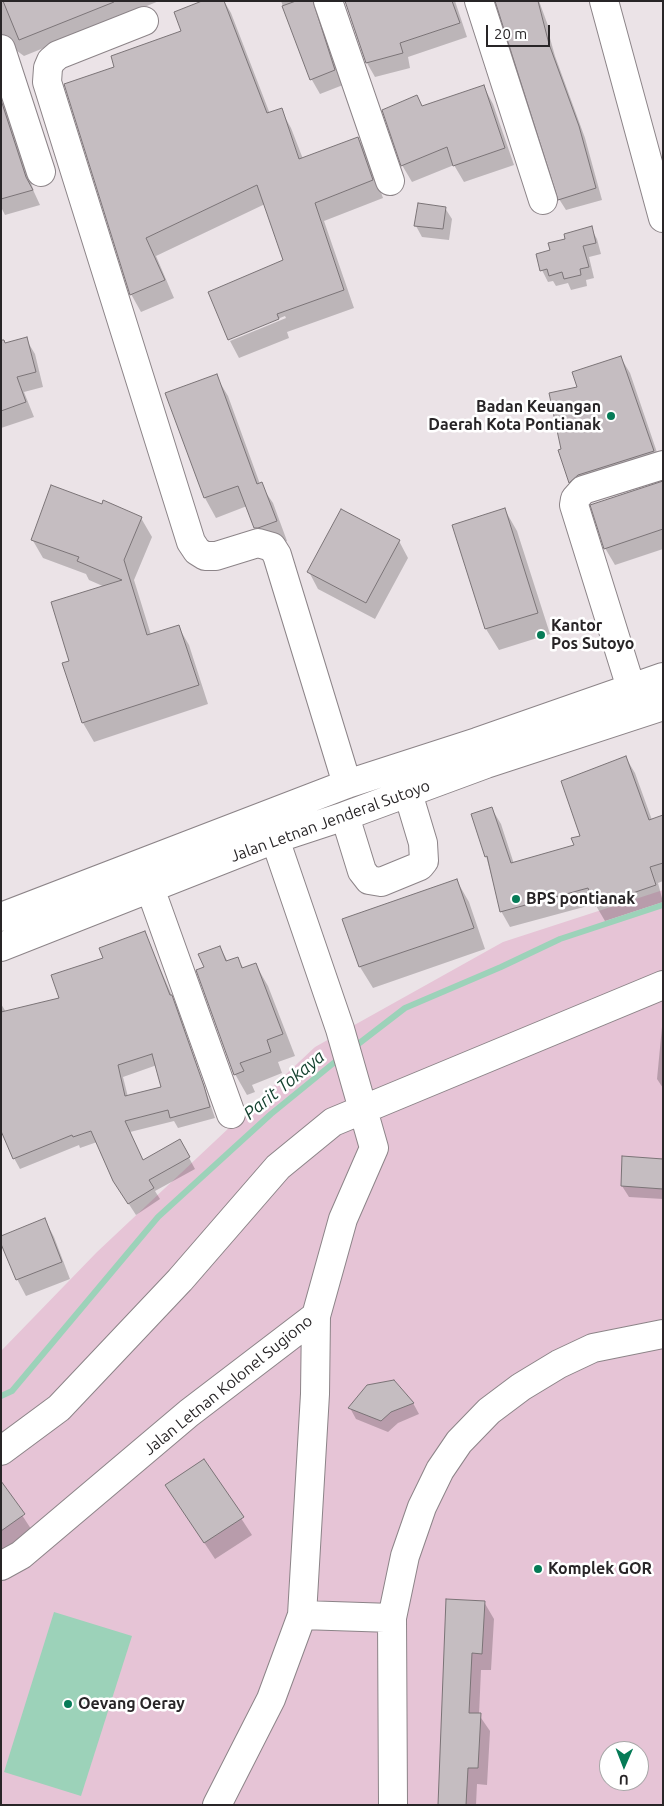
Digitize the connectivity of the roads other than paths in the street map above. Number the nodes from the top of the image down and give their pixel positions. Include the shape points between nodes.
1 (328, 1) edge
2 (479, 1) edge
3 (604, 1) edge
4 (144, 21) dead end
5 (1, 49) edge
6 (40, 172) dead end
7 (390, 181) dead end
8 (544, 200) dead end
9 (663, 218) edge
10 (663, 465) edge
11 (663, 677) edge
12 (631, 688) junction
13 (663, 706) edge
14 (481, 753) junction
15 (347, 784) junction
16 (408, 793) junction
17 (346, 816) junction
18 (275, 839) junction
19 (150, 888) junction
20 (1, 917) edge
21 (1, 947) edge
22 (663, 985) edge
23 (363, 1109) junction
24 (231, 1114) dead end
25 (316, 1316) junction
26 (663, 1334) edge
27 (1, 1452) edge
28 (1, 1566) edge
29 (302, 1615) junction
30 (392, 1618) junction
31 (217, 1805) edge
32 (393, 1805) edge

1 - 7 street
2 - 8 street
3 - 9 street
4 - 15 street via 58,55 48,68 47,82 191,542 205,556 216,556 258,543 272,547
5 - 6 street
10 - 12 street via 583,490 574,505
11 - 12 street, Jalan Letnan Jenderal Sutoyo
12 - 14 street, Jalan Letnan Jenderal Sutoyo
13 - 14 street, Jalan Letnan Jenderal Sutoyo
14 - 15 street, Jalan Letnan Jenderal Sutoyo
14 - 16 street, Jalan Letnan Jenderal Sutoyo
15 - 20 street, Jalan Letnan Jenderal Sutoyo
16 - 17 street, Jalan Letnan Jenderal Sutoyo
16 - 17 street via 423,843 424,861 420,866 380,882 369,880 362,871
17 - 18 street, Jalan Letnan Jenderal Sutoyo
18 - 19 street, Jalan Letnan Jenderal Sutoyo
18 - 23 street via 340,1029
19 - 21 street, Jalan Letnan Jenderal Sutoyo
19 - 24 street
22 - 23 street
23 - 25 street, Jalan Letnan Kolonel Sugiono via 374,1148 343,1219
23 - 27 street via 333,1122 278,1167 180,1280 59,1408
25 - 28 street, Jalan Letnan Kolonel Sugiono via 189,1412 21,1555
25 - 29 street via 315,1394
26 - 30 street via 592,1348 559,1364 489,1411 459,1442 440,1470 422,1507 405,1556
29 - 30 street
29 - 31 street via 271,1699
30 - 32 street

